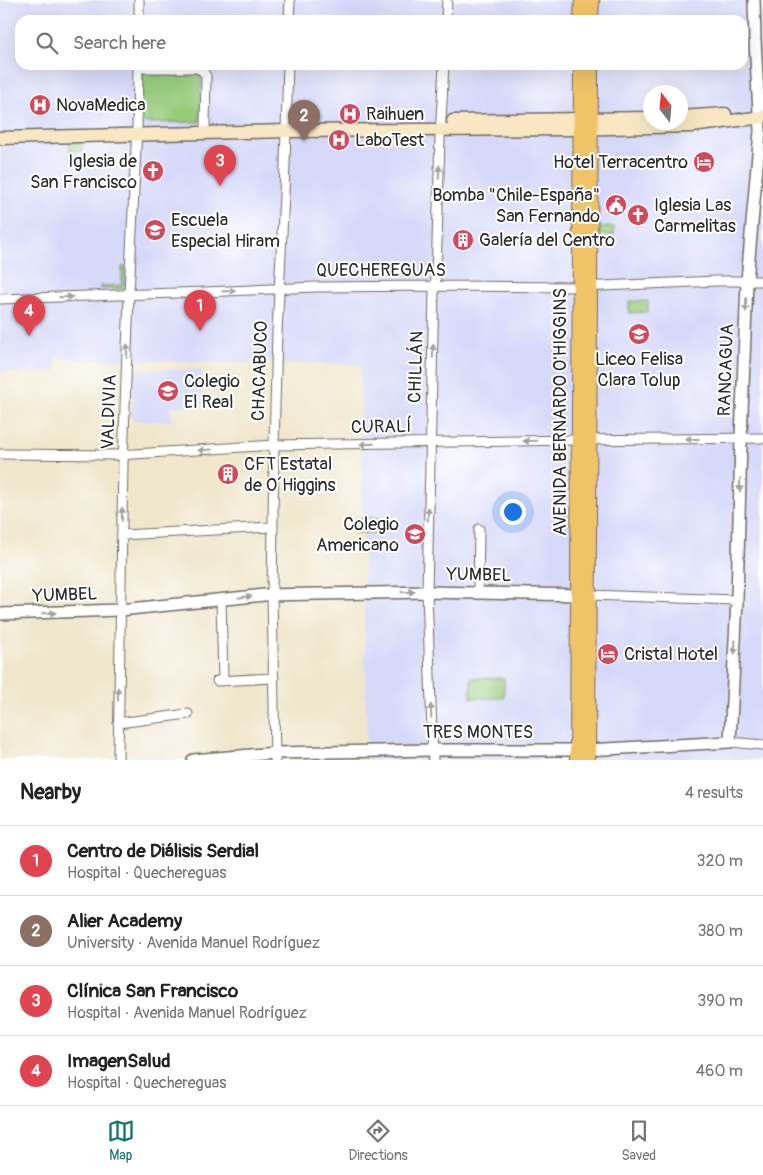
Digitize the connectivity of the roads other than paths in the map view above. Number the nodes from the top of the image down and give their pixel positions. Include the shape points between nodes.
1 (139, 0) edge
2 (290, 0) edge
3 (447, 0) edge
4 (582, 0) edge
5 (592, 0) edge
6 (754, 0) edge
7 (139, 15) edge
8 (289, 15) edge
9 (446, 15) edge
10 (581, 15) edge
11 (591, 15) edge
12 (138, 70) edge
13 (201, 70) edge
14 (288, 70) edge
15 (444, 70) edge
16 (581, 70) edge
17 (591, 70) edge
18 (688, 117) edge
19 (762, 117) edge
20 (643, 119) edge
21 (586, 123) junction
22 (205, 126) junction
23 (441, 126) junction
24 (286, 127) junction
25 (0, 130) edge
26 (137, 131) junction
27 (0, 138) edge
28 (747, 281) junction
29 (763, 281) edge
30 (435, 286) junction
31 (585, 287) junction
32 (280, 288) junction
33 (129, 294) junction
34 (0, 299) edge
35 (763, 438) edge
36 (741, 439) junction
37 (584, 440) junction
38 (430, 443) junction
39 (274, 446) junction
40 (0, 454) edge
41 (124, 455) junction
42 (273, 527) junction
43 (479, 529) dead end
44 (122, 535) junction
45 (427, 592) junction
46 (478, 592) junction
47 (272, 595) junction
48 (583, 595) junction
49 (221, 600) junction
50 (737, 600) junction
51 (120, 610) junction
52 (0, 614) edge
53 (274, 678) junction
54 (188, 714) dead end
55 (118, 723) junction
56 (730, 742) junction
57 (763, 745) edge
58 (432, 755) edge
59 (582, 755) edge
60 (275, 756) edge
61 (118, 760) edge
62 (193, 760) edge

1 - 7 street
2 - 8 street
3 - 9 street
4 - 10 main road
5 - 11 main road
6 - 19 street, RANCAGUA
12 - 26 street, VALDIVIA
13 - 22 street via 206,76
14 - 24 street, CHACABUCO
15 - 23 street, CHILLÁN
16 - 21 main road, AVENIDA BERNARDO O'HIGGINS
17 - 21 main road, AVENIDA BERNARDO O'HIGGINS
18 - 19 main road via 751,114
19 - 21 main road via 691,126
19 - 28 street, RANCAGUA
20 - 21 main road
21 - 23 main road
21 - 31 main road, AVENIDA BERNARDO O'HIGGINS
22 - 24 main road
22 - 26 main road
23 - 24 main road
30 -> 23 street, CHILLÁN
24 - 26 main road
24 - 32 street, CHACABUCO
25 - 26 main road
26 - 27 main road
26 - 33 street, VALDIVIA
28 - 29 street, QUECHEREGUAS
28 - 31 street, QUECHEREGUAS
28 -> 36 street, RANCAGUA
30 - 31 street, QUECHEREGUAS
30 - 32 street, QUECHEREGUAS
38 -> 30 street, CHILLÁN
31 - 37 main road, AVENIDA BERNARDO O'HIGGINS
33 -> 32 street, QUECHEREGUAS
32 - 39 street, CHACABUCO
34 -> 33 street, QUECHEREGUAS
41 -> 33 street, VALDIVIA
35 - 36 street, CURALÍ
36 -> 37 street, CURALÍ
36 -> 50 street, RANCAGUA
37 -> 38 street, CURALÍ
37 - 48 main road, AVENIDA BERNARDO O'HIGGINS
38 -> 39 street, CURALÍ
45 -> 38 street, CHILLÁN
39 -> 41 street, CURALÍ
39 - 42 street, CHACABUCO
40 - 41 street, CURALÍ
44 -> 41 street, VALDIVIA
42 - 44 street
42 - 47 street, CHACABUCO
43 - 46 street
44 - 51 street, VALDIVIA
45 - 46 street, YUMBEL
47 -> 45 street, YUMBEL
58 -> 45 street, CHILLÁN
46 - 48 street, YUMBEL
49 -> 47 street, YUMBEL
47 - 53 street, CHACABUCO
48 - 50 street, YUMBEL
48 - 59 main road, AVENIDA BERNARDO O'HIGGINS
49 - 51 street, YUMBEL
49 - 53 street via 220,681
50 -> 56 street, RANCAGUA
52 -> 51 street, YUMBEL
55 -> 51 street, VALDIVIA
53 - 60 street, CHACABUCO
54 - 55 street
55 - 61 street, VALDIVIA
56 - 57 street, TRES MONTES
56 - 59 street, TRES MONTES
58 - 59 street, TRES MONTES
58 - 60 street, TRES MONTES
60 - 62 street, TRES MONTES

